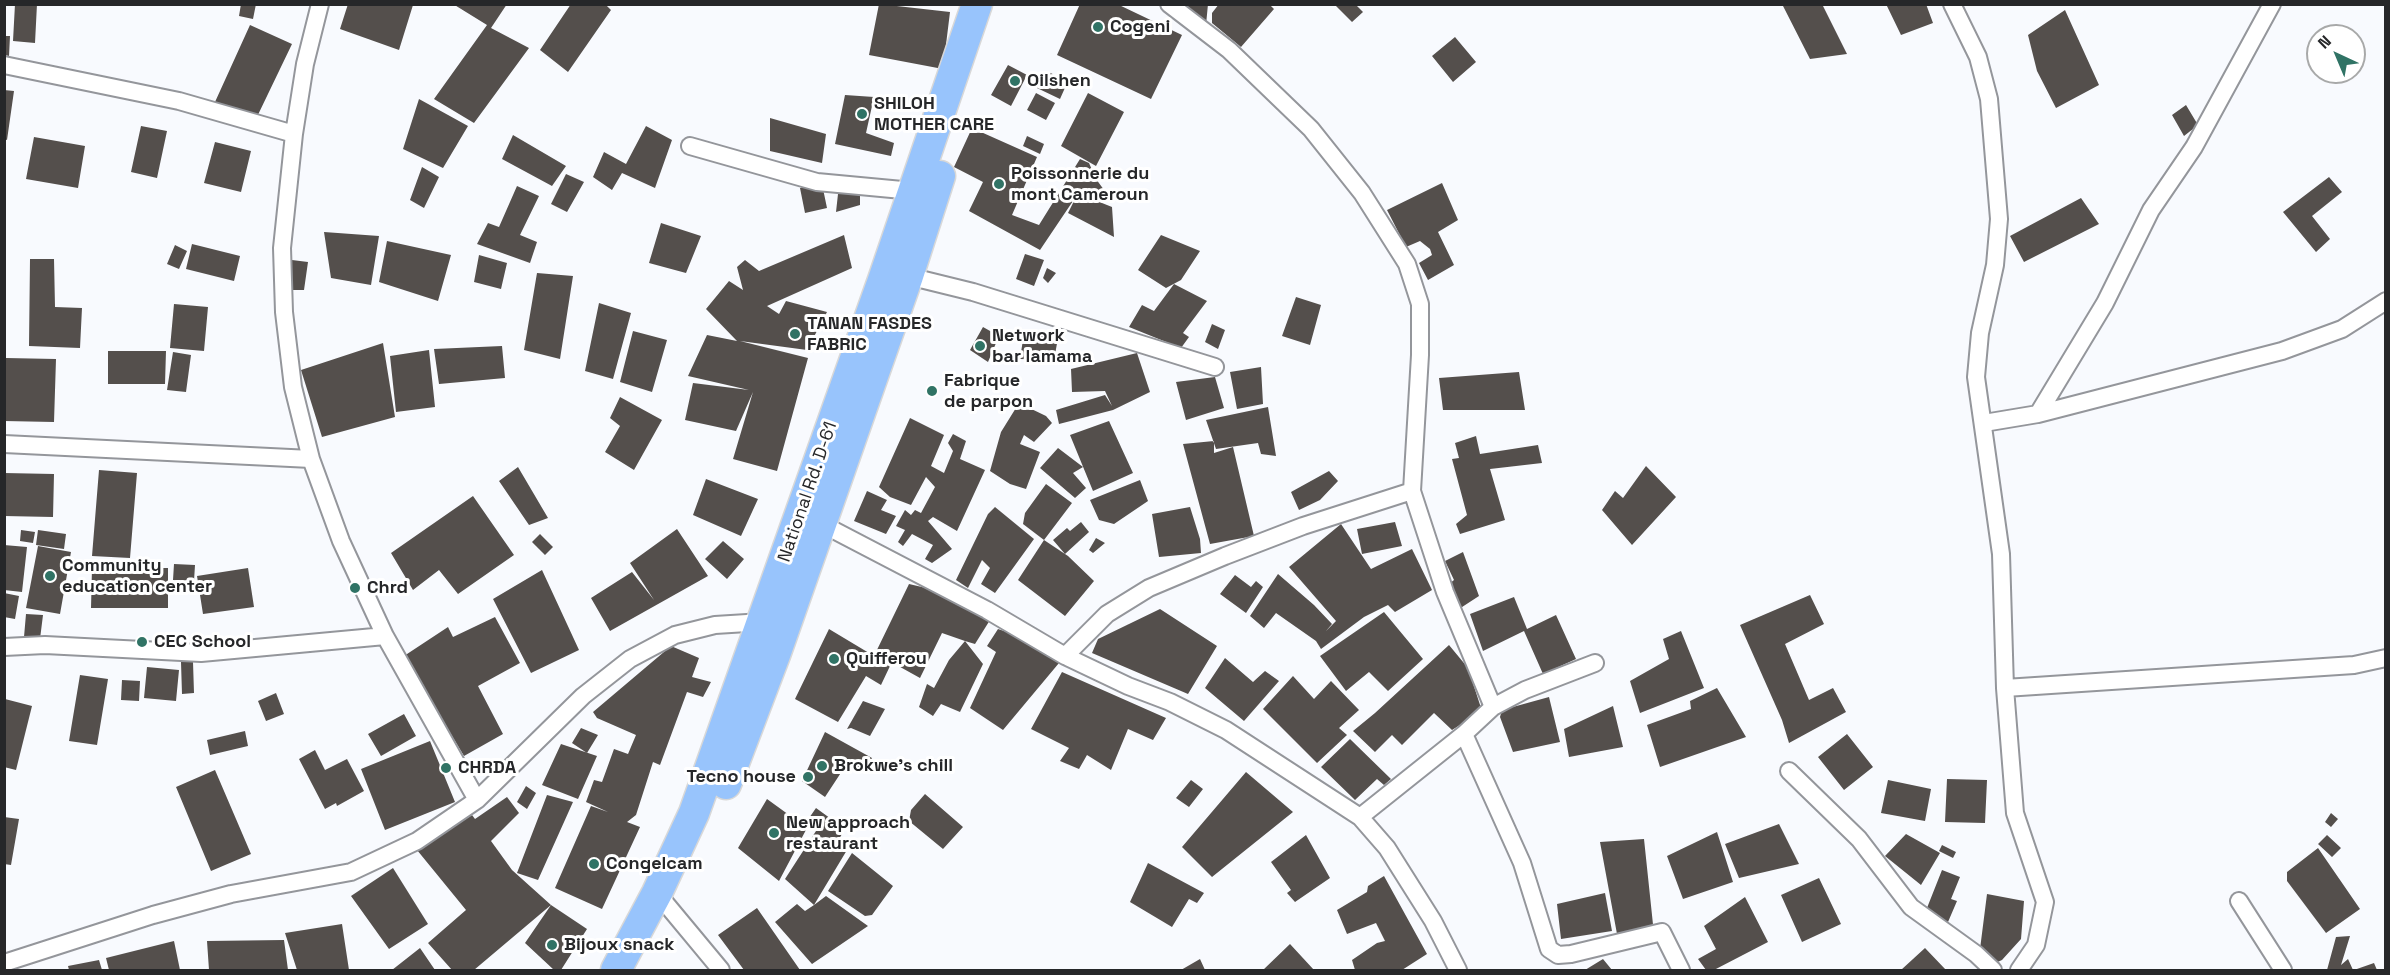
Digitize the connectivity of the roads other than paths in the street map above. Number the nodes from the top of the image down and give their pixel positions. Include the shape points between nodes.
1 (320, 4) edge
2 (977, 4) edge
3 (996, 4) edge
4 (1169, 4) edge
5 (1952, 4) edge
6 (2272, 4) edge
7 (4, 65) edge
8 (294, 134) junction
9 (690, 146) dead end
10 (913, 191) junction
11 (908, 276) junction
12 (2385, 301) edge
13 (1215, 367) dead end
14 (2038, 414) junction
15 (1984, 423) junction
16 (4, 444) edge
17 (311, 459) junction
18 (1412, 491) junction
19 (820, 523) junction
20 (763, 622) junction
21 (386, 636) junction
22 (4, 647) edge
23 (1065, 656) junction
24 (2385, 658) edge
25 (1595, 663) dead end
26 (2005, 688) junction
27 (1493, 707) junction
28 (1464, 734) junction
29 (1789, 771) dead end
30 (477, 800) junction
31 (1360, 817) junction
32 (664, 901) junction
33 (2239, 902) dead end
34 (4, 963) edge
35 (616, 970) edge
36 (636, 970) edge
37 (721, 970) edge
38 (1458, 970) edge
39 (1682, 970) edge
40 (1993, 970) edge
41 (2019, 970) edge
42 (2283, 970) edge

1 - 8 street
2 - 10 highway, National Rd. D-61
3 - 11 highway, National Rd. D-61
4 - 18 street via 1229,50 1311,129 1362,193 1407,264 1420,304
5 - 15 street via 1978,57 1989,99 1999,219 1976,376
6 - 14 street via 2194,147 2151,210 2105,303
7 - 8 street via 179,100
8 - 17 street via 282,248 284,312 292,387
9 - 10 street via 816,182
10 - 20 highway, National Rd. D-61
11 - 13 street via 1108,332
11 - 19 highway, National Rd. D-61
12 - 14 street via 2342,328 2282,351
14 - 15 street
15 - 26 street via 2001,554
16 - 17 street
17 - 21 street via 341,541
18 - 23 street via 1292,531 1149,588 1107,614
18 - 27 street via 1445,592
19 - 23 street via 978,605
19 - 32 highway, National Rd. D-61 via 709,829
20 - 30 street via 716,625 675,635 630,659 583,696
20 - 32 highway, National Rd. D-61
21 - 22 street via 201,653 45,645
21 - 30 street
23 - 31 street via 1226,730
24 - 26 street via 2354,665
25 - 27 street
26 - 41 street via 2015,813 2045,902 2036,945
27 - 28 street
28 - 31 street
28 - 39 street via 1522,863 1549,949 1558,955 1571,954 1662,932
29 - 40 street via 1859,839 1911,907
30 - 34 street via 417,841 351,872 231,894
31 - 38 street via 1387,848 1433,921
32 - 35 highway, National Rd. D-61
32 - 36 highway, National Rd. D-61
32 - 37 street
33 - 42 street

